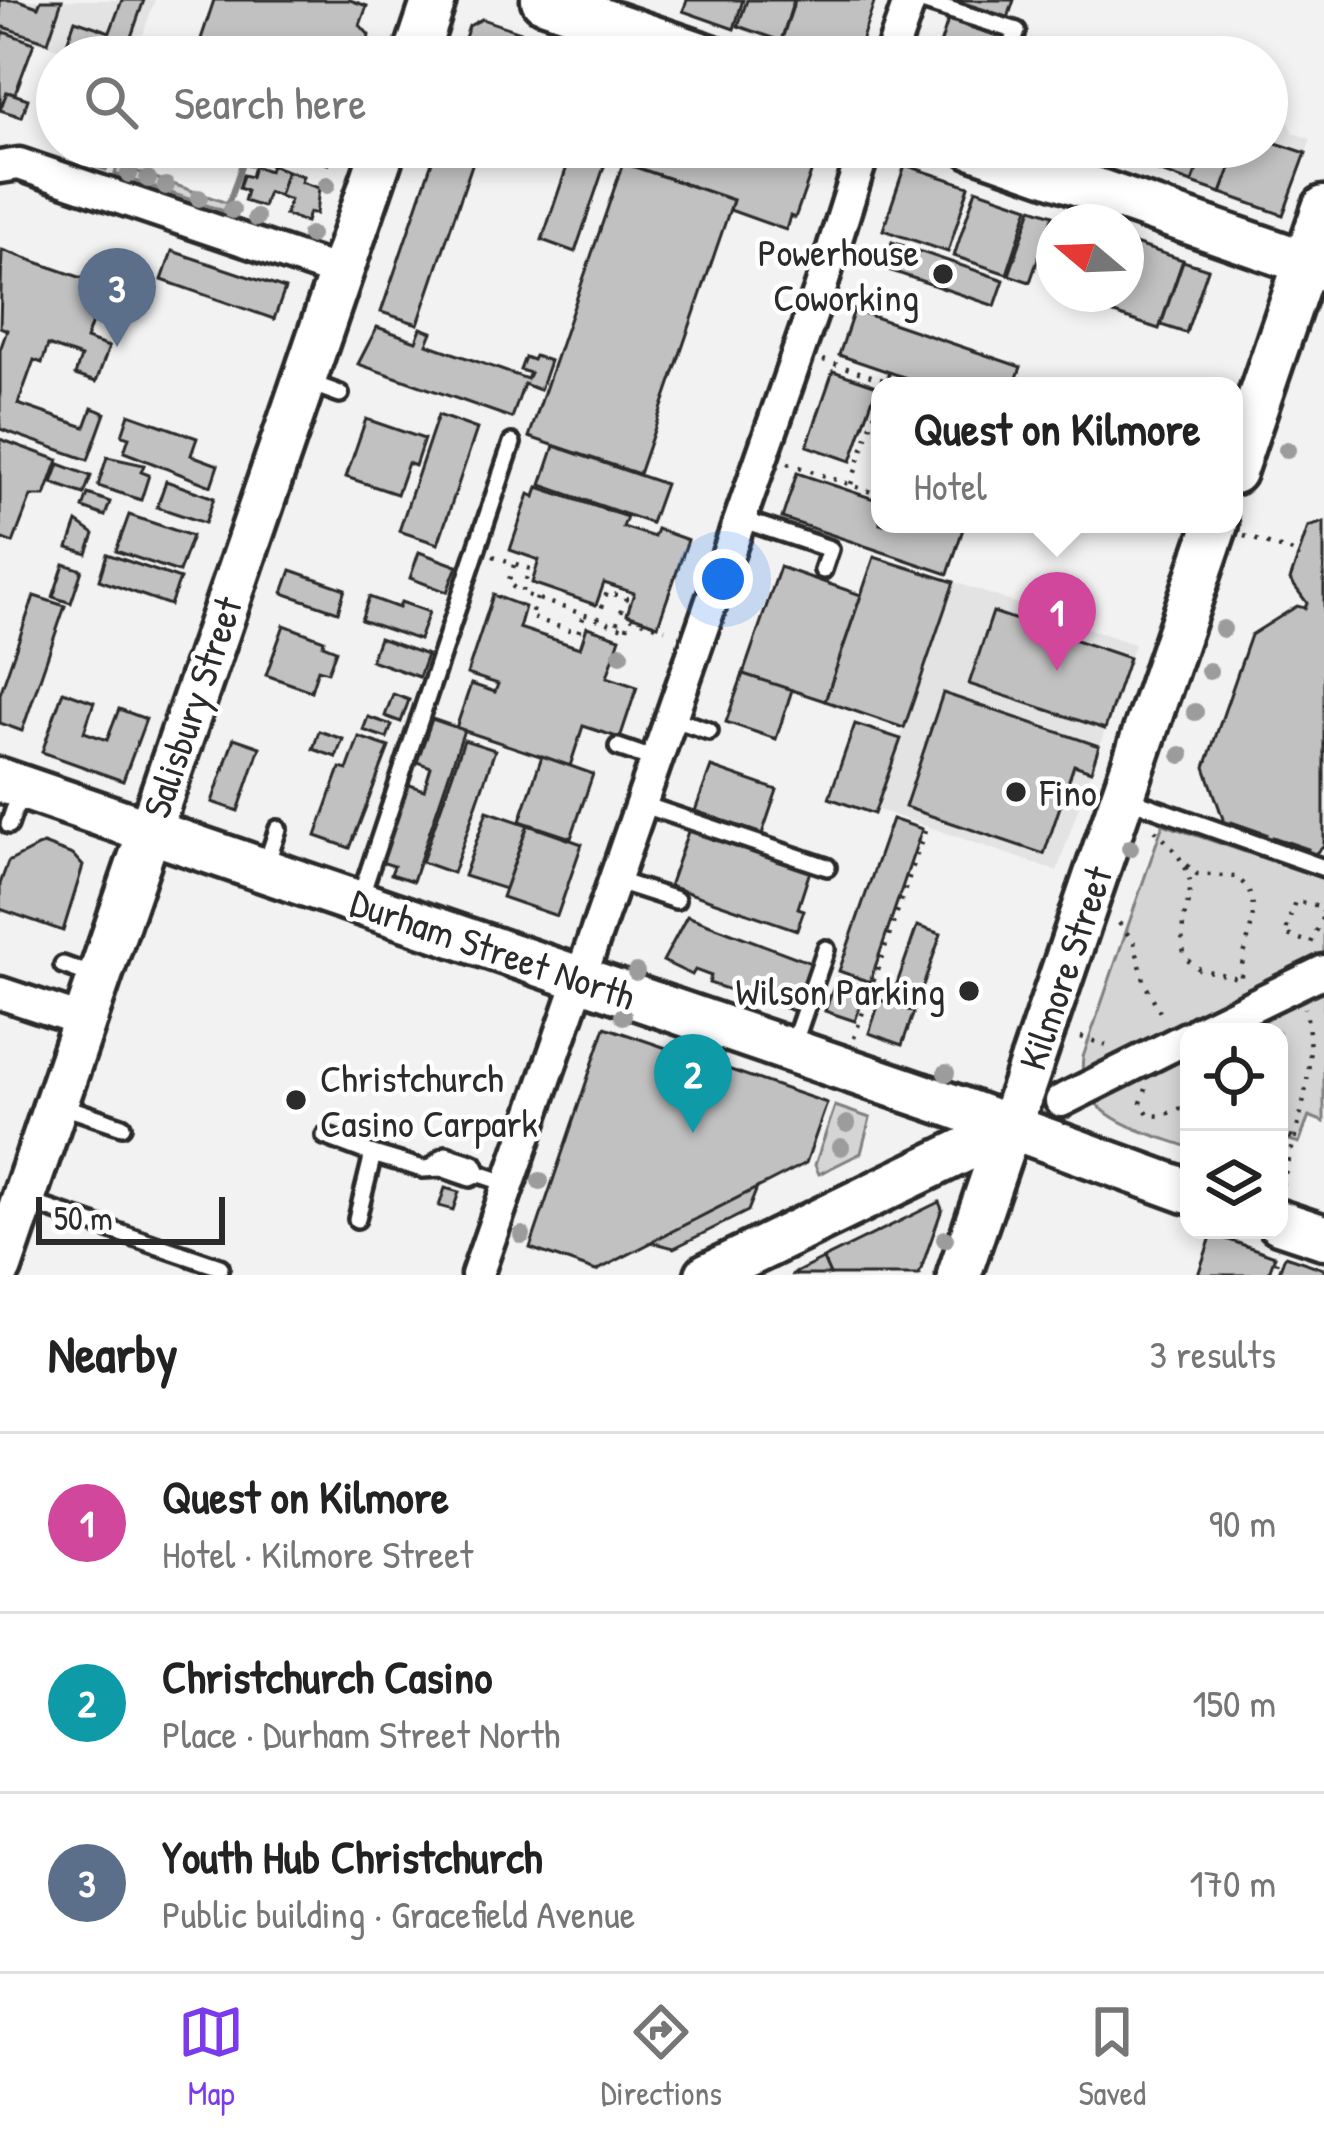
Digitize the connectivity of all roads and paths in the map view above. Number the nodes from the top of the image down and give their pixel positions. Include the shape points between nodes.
1 (434, 0) edge
2 (543, 0) edge
3 (910, 0) edge
4 (919, 0) edge
5 (422, 36) edge
6 (648, 36) edge
7 (897, 36) edge
8 (1015, 36) edge
9 (0, 166) edge
10 (377, 168) edge
11 (858, 168) edge
12 (1035, 168) edge
13 (1324, 208) edge
14 (1314, 265) edge
15 (341, 273) junction
16 (823, 359) dead end
17 (871, 378) edge
18 (871, 424) edge
19 (512, 443) dead end
20 (1243, 449) edge
21 (788, 464) dead end
22 (850, 484) junction
23 (871, 492) edge
24 (740, 519) junction
25 (1229, 533) edge
26 (1239, 533) edge
27 (476, 550) junction
28 (1299, 554) dead end
29 (514, 564) junction
30 (824, 570) dead end
31 (521, 593) junction
32 (537, 598) junction
33 (584, 615) junction
34 (598, 620) junction
35 (616, 626) junction
36 (665, 629) dead end
37 (671, 718) junction
38 (709, 731) dead end
39 (618, 747) dead end
40 (656, 760) junction
41 (10, 797) edge
42 (641, 804) junction
43 (1137, 812) junction
44 (278, 829) dead end
45 (926, 831) dead end
46 (149, 832) junction
47 (1187, 865) junction
48 (826, 867) dead end
49 (1324, 868) edge
50 (264, 871) junction
51 (614, 880) junction
52 (676, 900) dead end
53 (358, 903) junction
54 (1324, 914) edge
55 (1119, 923) dead end
56 (1322, 928) edge
57 (826, 949) dead end
58 (1310, 978) edge
59 (579, 979) junction
60 (1249, 991) junction
61 (0, 993) edge
62 (84, 1022) junction
63 (1206, 1023) edge
64 (1180, 1032) edge
65 (854, 1038) dead end
66 (1180, 1041) edge
67 (1180, 1046) edge
68 (791, 1051) junction
69 (1061, 1102) dead end
70 (56, 1104) junction
71 (1180, 1108) edge
72 (122, 1126) dead end
73 (1010, 1128) junction
74 (1288, 1135) edge
75 (326, 1136) dead end
76 (1294, 1138) junction
77 (373, 1154) junction
78 (1288, 1175) edge
79 (494, 1179) junction
80 (1180, 1189) edge
81 (23, 1200) junction
82 (357, 1220) dead end
83 (1288, 1221) edge
84 (1324, 1237) edge
85 (1278, 1239) edge
86 (0, 1267) edge
87 (220, 1267) dead end
88 (477, 1275) edge
89 (707, 1275) edge
90 (959, 1275) edge
91 (1272, 1275) edge

1 - 5 main road
2 - 6 main road
3 - 7 street
4 - 8 lane
9 - 15 street via 19,164
10 - 15 main road, Salisbury Street
11 - 24 street
12 - 14 main road
13 - 14 main road
14 - 20 main road
15 - 46 main road, Salisbury Street via 322,387
16 - 17 path
18 - 22 path
19 - 27 lane
21 - 22 path
22 - 23 path
24 - 30 lane via 830,548
24 - 37 street
25 - 43 main road, Kilmore Street
26 - 28 path
27 - 29 path
27 - 53 lane
29 - 31 path via 508,583
29 - 31 path via 530,569
31 - 32 path
32 - 33 path
32 - 33 path via 530,617 578,633
33 - 34 path
34 - 35 path
34 - 35 path via 608,592 626,598
35 - 36 path via 628,630 631,617
37 - 38 lane
37 - 40 street
39 - 40 lane
40 - 42 street
41 - 46 main road, Durham Street North
42 - 48 lane
42 - 51 street
43 - 47 path
43 - 49 lane
43 - 73 main road, Kilmore Street
44 - 50 lane
45 - 65 path
46 - 50 main road, Durham Street North
46 - 62 main road, Salisbury Street via 81,971
47 - 60 path via 1184,958
47 - 60 path via 1248,886
50 - 53 main road, Durham Street North
51 - 52 lane
51 - 59 street
53 - 59 main road, Durham Street North
54 - 56 path
54 - 56 path via 1299,900 1284,931 1309,944
55 - 64 path via 1134,942 1145,984
57 - 68 lane
58 - 60 street
58 - 76 path via 1312,1040
59 - 68 main road, Durham Street North
59 - 79 street
60 - 63 street
61 - 62 street
62 - 70 main road, Salisbury Street
66 - 69 street
67 - 71 path via 1143,1094 1143,1109 1157,1116
68 - 73 main road, Durham Street North
70 - 72 lane
70 - 81 main road, Salisbury Street
73 - 80 main road, Durham Street North
73 - 89 main road
73 - 90 main road, Kilmore Street
74 - 76 path
75 - 77 lane
76 - 78 path
77 - 79 lane
77 - 82 lane
79 - 88 street
81 - 86 main road, Salisbury Street
81 - 87 lane
83 - 84 main road
85 - 91 path

